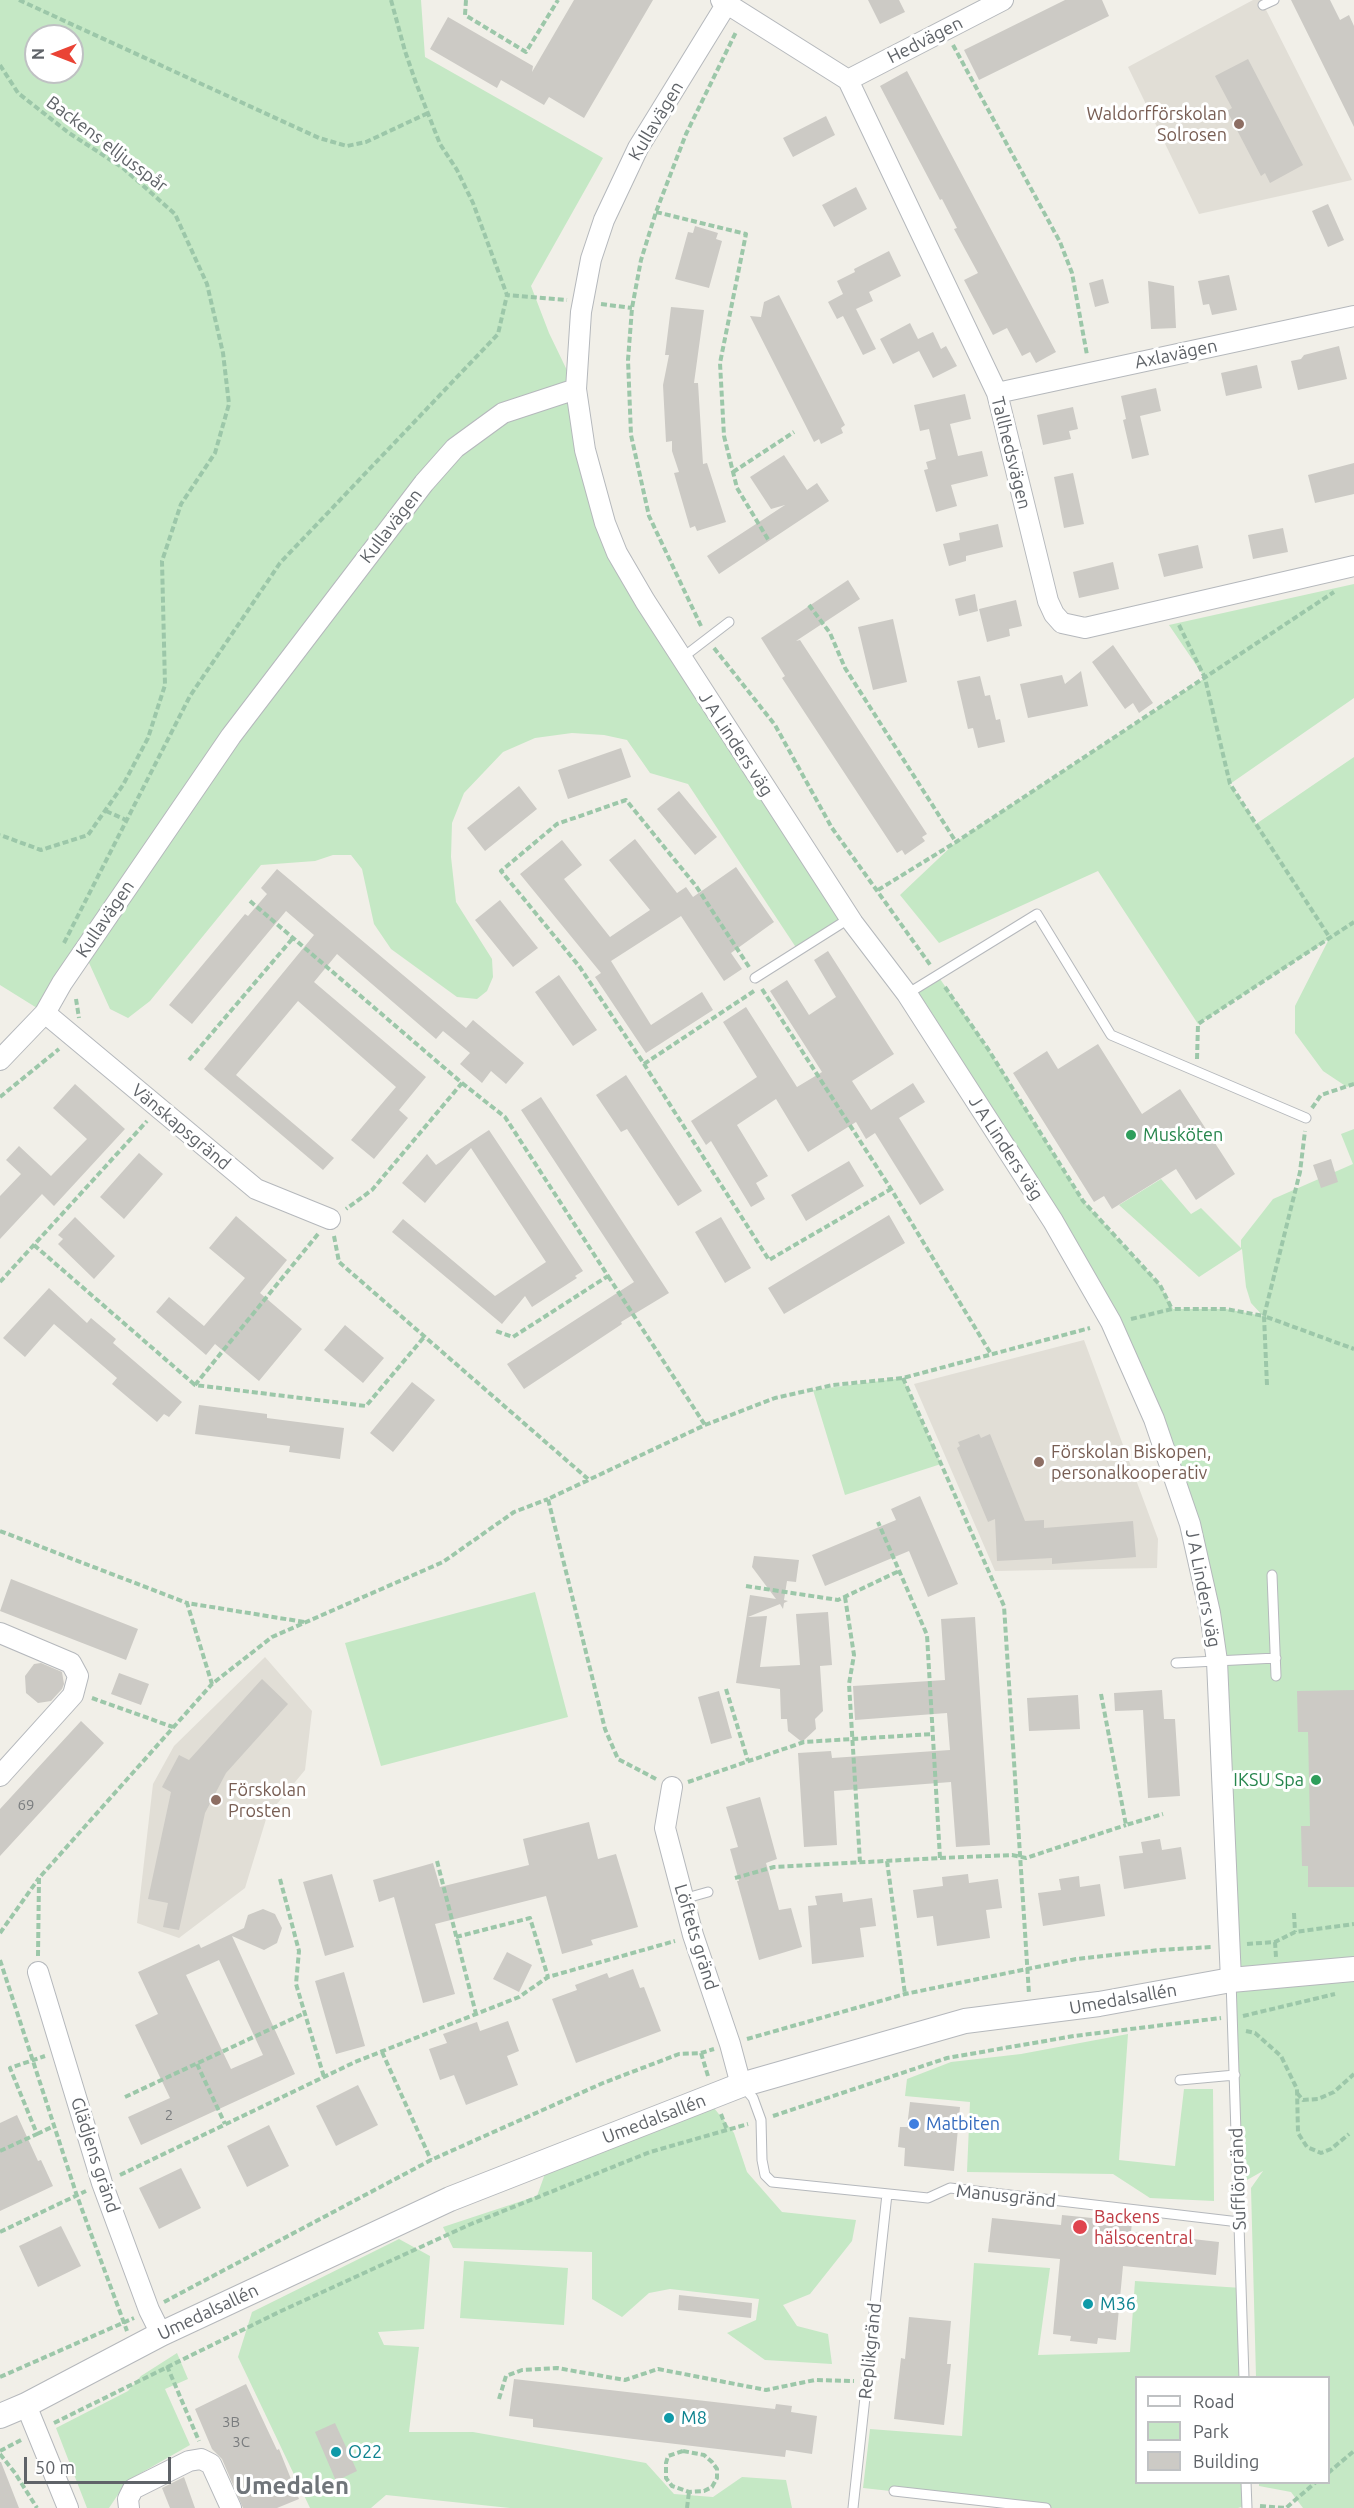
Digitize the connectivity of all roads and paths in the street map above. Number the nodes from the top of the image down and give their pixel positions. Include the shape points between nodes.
1 (19, 0) edge
2 (391, 0) edge
3 (466, 0) edge
4 (558, 0) edge
5 (1003, 0) edge
6 (1274, 0) edge
7 (726, 1) edge
8 (1263, 5) dead end
9 (746, 16) junction
10 (945, 30) junction
11 (0, 65) edge
12 (848, 80) junction
13 (428, 113) junction
14 (656, 212) junction
15 (507, 295) junction
16 (567, 300) dead end
17 (601, 304) dead end
18 (632, 308) junction
19 (1354, 316) edge
20 (1090, 373) junction
21 (576, 389) junction
22 (997, 393) junction
23 (794, 432) dead end
24 (733, 472) junction
25 (769, 541) dead end
26 (1354, 566) edge
27 (1334, 592) dead end
28 (809, 605) dead end
29 (1170, 608) junction
30 (729, 622) dead end
31 (707, 638) junction
32 (682, 658) junction
33 (1205, 678) junction
34 (106, 811) junction
35 (126, 820) junction
36 (0, 835) edge
37 (956, 842) junction
38 (878, 890) junction
39 (250, 901) dead end
40 (850, 918) junction
41 (1354, 922) edge
42 (293, 938) junction
43 (1330, 938) junction
44 (63, 947) dead end
45 (938, 976) junction
46 (755, 978) joint
47 (62, 982) junction
48 (908, 994) junction
49 (45, 1013) junction
50 (71, 1035) junction
51 (0, 1060) edge
52 (189, 1060) dead end
53 (644, 1064) junction
54 (1197, 1072) junction
55 (462, 1083) junction
56 (1354, 1084) edge
57 (0, 1097) edge
58 (159, 1108) junction
59 (1306, 1118) junction
60 (891, 1189) junction
61 (330, 1219) junction
62 (34, 1245) junction
63 (608, 1276) junction
64 (0, 1282) edge
65 (1172, 1309) junction
66 (1264, 1316) junction
67 (1131, 1319) dead end
68 (1090, 1328) dead end
69 (496, 1331) dead end
70 (425, 1336) junction
71 (1354, 1349) edge
72 (991, 1354) junction
73 (903, 1378) junction
74 (195, 1385) junction
75 (1267, 1385) dead end
76 (705, 1425) junction
77 (588, 1479) junction
78 (548, 1499) junction
79 (878, 1522) dead end
80 (0, 1531) edge
81 (899, 1571) junction
82 (1272, 1575) dead end
83 (746, 1586) dead end
84 (845, 1597) junction
85 (187, 1603) junction
86 (304, 1622) junction
87 (0, 1633) edge
88 (1275, 1658) junction
89 (1217, 1661) junction
90 (1176, 1663) dead end
91 (1275, 1676) dead end
92 (212, 1684) junction
93 (726, 1689) dead end
94 (74, 1692) junction
95 (1101, 1694) dead end
96 (173, 1727) junction
97 (933, 1734) junction
98 (853, 1739) junction
99 (748, 1761) junction
100 (0, 1776) edge
101 (672, 1787) junction
102 (1163, 1814) dead end
103 (1126, 1825) junction
104 (1019, 1856) junction
105 (940, 1858) junction
106 (886, 1861) junction
107 (437, 1862) dead end
108 (860, 1862) junction
109 (39, 1878) junction
110 (735, 1878) dead end
111 (280, 1879) dead end
112 (708, 1892) dead end
113 (683, 1899) junction
114 (1294, 1913) dead end
115 (1295, 1932) dead end
116 (0, 1933) edge
117 (693, 1935) junction
118 (456, 1937) junction
119 (0, 1960) edge
120 (1354, 1969) edge
121 (38, 1972) joint
122 (548, 1977) junction
123 (1231, 1980) junction
124 (1342, 1992) dead end
125 (905, 1994) dead end
126 (305, 2013) junction
127 (1031, 2013) junction
128 (476, 2014) junction
129 (1233, 2017) junction
130 (1233, 2028) junction
131 (1035, 2043) junction
132 (62, 2050) junction
133 (382, 2052) junction
134 (33, 2060) junction
135 (197, 2064) junction
136 (1353, 2074) edge
137 (1235, 2075) junction
138 (324, 2077) junction
139 (1180, 2080) dead end
140 (741, 2085) junction
141 (1297, 2093) junction
142 (125, 2097) dead end
143 (761, 2120) junction
144 (225, 2124) junction
145 (54, 2126) junction
146 (37, 2134) junction
147 (1349, 2134) dead end
148 (0, 2151) edge
149 (431, 2160) dead end
150 (102, 2183) junction
151 (887, 2194) junction
152 (77, 2196) junction
153 (1239, 2222) junction
154 (0, 2232) edge
155 (124, 2322) dead end
156 (161, 2334) junction
157 (167, 2366) junction
158 (1244, 2376) edge
159 (867, 2381) junction
160 (499, 2399) dead end
161 (26, 2405) junction
162 (0, 2416) edge
163 (37, 2432) junction
164 (1354, 2451) edge
165 (0, 2454) edge
166 (201, 2459) junction
167 (1330, 2472) edge
168 (1246, 2484) edge
169 (1315, 2484) edge
170 (894, 2491) dead end
171 (689, 2492) junction
172 (1244, 2507) edge
173 (37, 2508) edge
174 (68, 2508) edge
175 (129, 2508) edge
176 (231, 2508) edge
177 (687, 2508) edge
178 (854, 2508) edge
179 (1046, 2508) edge

1 - 13 path via 319,138 347,146 366,142
2 - 13 path
3 - 4 path via 465,15 526,52
5 - 10 street, Hedvägen
6 - 8 lane
7 - 9 street
7 - 21 street, Kullavägen via 638,148 604,220 591,259 581,312
9 - 12 street
9 - 14 path via 686,134
10 - 12 street, Hedvägen
10 - 20 path via 1060,242 1072,273
11 - 34 path, Backens elljusspår via 18,93 123,168 175,213 207,284 223,353 229,404 215,453 181,504 162,561 165,685 148,738
12 - 22 street, Tallhedsvägen
13 - 15 path via 440,144 473,202
14 - 18 path
14 - 24 path via 746,234 720,363 724,435
15 - 16 path
15 - 35 path via 498,333 280,563 190,696
17 - 18 path
18 - 31 path via 628,360 631,435 649,516
19 - 20 street, Axlavägen
20 - 22 street, Axlavägen
21 - 32 street, J A Linders väg via 585,450 605,523 617,553
21 - 47 street, Kullavägen via 503,413 455,448 424,483 231,736
22 - 29 street, Tallhedsvägen via 1054,614 1062,622 1085,628
23 - 24 path
24 - 25 path via 737,488
26 - 29 street, Tallhedsvägen
27 - 33 path
28 - 37 path via 830,633 845,668
29 - 33 path
30 - 31 lane
31 - 32 lane
31 - 38 path via 775,725 832,828
32 - 40 street, J A Linders väg
33 - 37 path
33 - 43 path via 1230,784
34 - 35 path
34 - 36 path, Backens elljusspår via 88,835 41,850
35 - 44 path
37 - 38 path
38 - 45 path
39 - 42 path
40 - 46 lane
40 - 48 street, J A Linders väg
41 - 43 path
42 - 52 path
42 - 55 path
43 - 54 path via 1198,1024
45 - 48 lane
45 - 54 lane via 1037,914 1111,1035
45 - 65 path via 988,1048 1083,1201 1160,1285
46 - 53 path via 696,886 626,800 557,824 501,871 579,966
47 - 49 street, Kullavägen
47 - 50 path via 76,998 79,1018
48 - 89 street, J A Linders väg via 1053,1221 1111,1322 1154,1419 1190,1524
49 - 50 street, Vänskapsgränd
49 - 51 street, Kullavägen
50 - 57 path via 62,1047
50 - 58 street, Vänskapsgränd
53 - 60 path via 769,1260
53 - 60 path via 761,986
54 - 59 lane
55 - 61 path via 372,1190
55 - 63 path via 505,1117
56 - 59 path via 1321,1095
58 - 61 street, Vänskapsgränd via 256,1189
58 - 62 path
59 - 66 path via 1300,1172
60 - 72 path
61 - 70 path via 339,1262
61 - 74 path
62 - 64 path
62 - 74 path
63 - 69 path via 513,1337
63 - 76 path
65 - 66 path via 1226,1309
65 - 67 path
66 - 71 path
66 - 75 path
68 - 72 path
70 - 74 path via 366,1406
70 - 77 path
72 - 73 path
73 - 76 path via 833,1385 775,1398
73 - 104 path via 1004,1606
76 - 77 path
77 - 78 path
78 - 86 path via 514,1512 443,1562
78 - 101 path via 605,1729 618,1759
79 - 81 path
80 - 85 path
81 - 84 path
81 - 97 path via 927,1635
82 - 88 lane
83 - 84 path via 838,1600
84 - 98 path via 854,1655 849,1684
85 - 86 path
85 - 92 path
86 - 92 path via 272,1637
87 - 94 street via 71,1663 78,1676
88 - 89 lane
88 - 91 lane
89 - 90 lane
89 - 123 street, J A Linders väg
92 - 96 path
93 - 99 path
94 - 96 path
94 - 100 street
95 - 103 path
96 - 109 path
97 - 98 path
97 - 105 path
98 - 99 path via 804,1742
98 - 108 path
99 - 101 path
101 - 113 street, Löftets gränd via 665,1828
102 - 103 path
103 - 104 path via 1026,1858
104 - 105 path
104 - 127 path
105 - 106 path
106 - 108 path
106 - 125 path
107 - 118 path
108 - 110 path via 774,1867
109 - 116 path
109 - 121 path
111 - 126 path via 300,1951 296,1984
112 - 113 lane
113 - 117 street, Löftets gränd
114 - 115 path
117 - 122 path
117 - 140 street, Löftets gränd
118 - 122 path via 530,1918
118 - 128 path
119 - 134 path
120 - 123 street, Umedalsallén
121 - 132 street, Glädjens gränd
122 - 128 path via 519,1997
123 - 127 street, Umedalsallén
123 - 129 lane, Sufflörgränd
124 - 129 path
126 - 135 path
126 - 138 path
127 - 131 path
127 - 140 street, Umedalsallén via 965,2021
128 - 133 path
129 - 130 lane, Sufflörgränd
129 - 131 path
130 - 137 lane, Sufflörgränd
130 - 141 path via 1255,2033 1281,2056
131 - 143 path via 947,2058
132 - 134 path
132 - 150 street, Glädjens gränd
133 - 138 path
133 - 149 path
134 - 145 path
134 - 146 path via 10,2068
135 - 142 path
135 - 144 path
136 - 141 path via 1334,2092 1318,2099 1303,2100
137 - 139 lane
137 - 153 lane, Sufflörgränd
138 - 144 path
140 - 143 lane, Manusgränd via 753,2098
140 - 156 street, Umedalsallén via 450,2199
141 - 147 path via 1298,2133 1307,2147 1321,2153
143 - 151 lane, Manusgränd via 762,2160 765,2175 772,2182
143 - 157 path via 650,2152 573,2182 367,2271
144 - 150 path
145 - 146 path
145 - 152 path
146 - 148 path
150 - 152 path
150 - 156 street, Glädjens gränd
151 - 153 lane, Manusgränd via 928,2198 950,2188
151 - 159 lane, Replikgränd
152 - 154 path
152 - 155 path
153 - 158 lane, Sufflörgränd
156 - 161 street, Umedalsallén
157 - 163 path
157 - 166 path via 199,2441
159 - 160 path via 815,2380 766,2390 658,2369 625,2380 557,2368 522,2370 506,2376
159 - 178 lane, Replikgränd
161 - 162 street, Umedalsallén
161 - 163 street
163 - 174 street
164 - 167 path
165 - 173 path
166 - 175 street via 189,2461 133,2489
166 - 176 street via 211,2464
168 - 172 lane
169 - 172 path via 1286,2508
170 - 179 lane
171 - 171 path via 704,2492 712,2487 717,2469 704,2455 675,2452 668,2456 666,2478 672,2486
171 - 177 path

